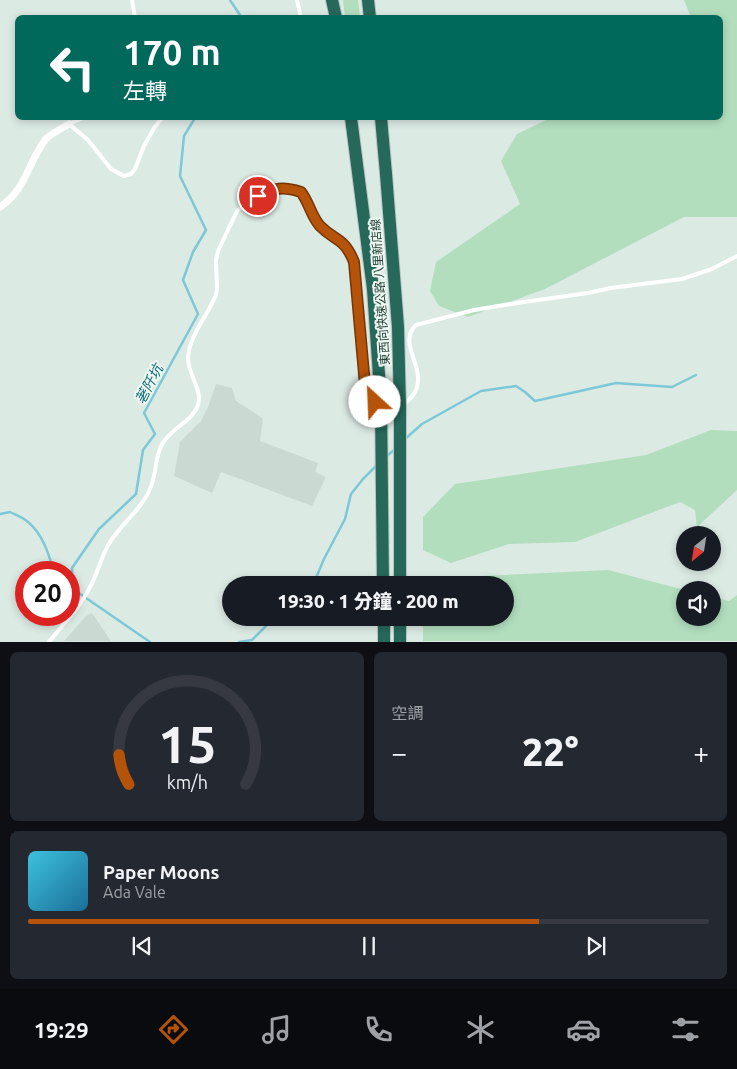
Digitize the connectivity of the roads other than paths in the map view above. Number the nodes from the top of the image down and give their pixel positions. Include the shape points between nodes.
1 (132, 0) edge
2 (297, 0) edge
3 (332, 0) edge
4 (368, 0) edge
5 (134, 15) edge
6 (300, 15) edge
7 (335, 15) edge
8 (370, 15) edge
9 (78, 120) edge
10 (160, 120) edge
11 (351, 120) edge
12 (380, 120) edge
13 (69, 124) junction
14 (0, 207) edge
15 (737, 256) edge
16 (384, 576) edge
17 (400, 576) edge
18 (384, 626) edge
19 (400, 626) edge
20 (48, 642) edge
21 (384, 642) edge
22 (400, 642) edge

1 - 5 lane
2 - 6 lane
3 - 7 highway
4 - 8 highway
9 - 13 lane
10 - 13 lane via 144,146 136,169 124,176 112,169 88,140
11 - 16 highway, 東西向快速公路 八里新店線, bridge via 373,289 381,404
12 - 17 highway, 東西向快速公路 八里新店線, bridge via 398,337
13 - 14 street via 47,139 14,195
15 - 20 lane via 682,279 474,310 416,325 411,330 409,344 419,378 417,387 406,403 385,407 368,395 365,385 354,262 345,244 320,226 301,192 285,187 274,188 249,200 237,211 218,251 216,295 190,349 188,368 198,391 198,406 162,444 150,490 109,543 81,603
18 - 21 highway
19 - 22 highway

